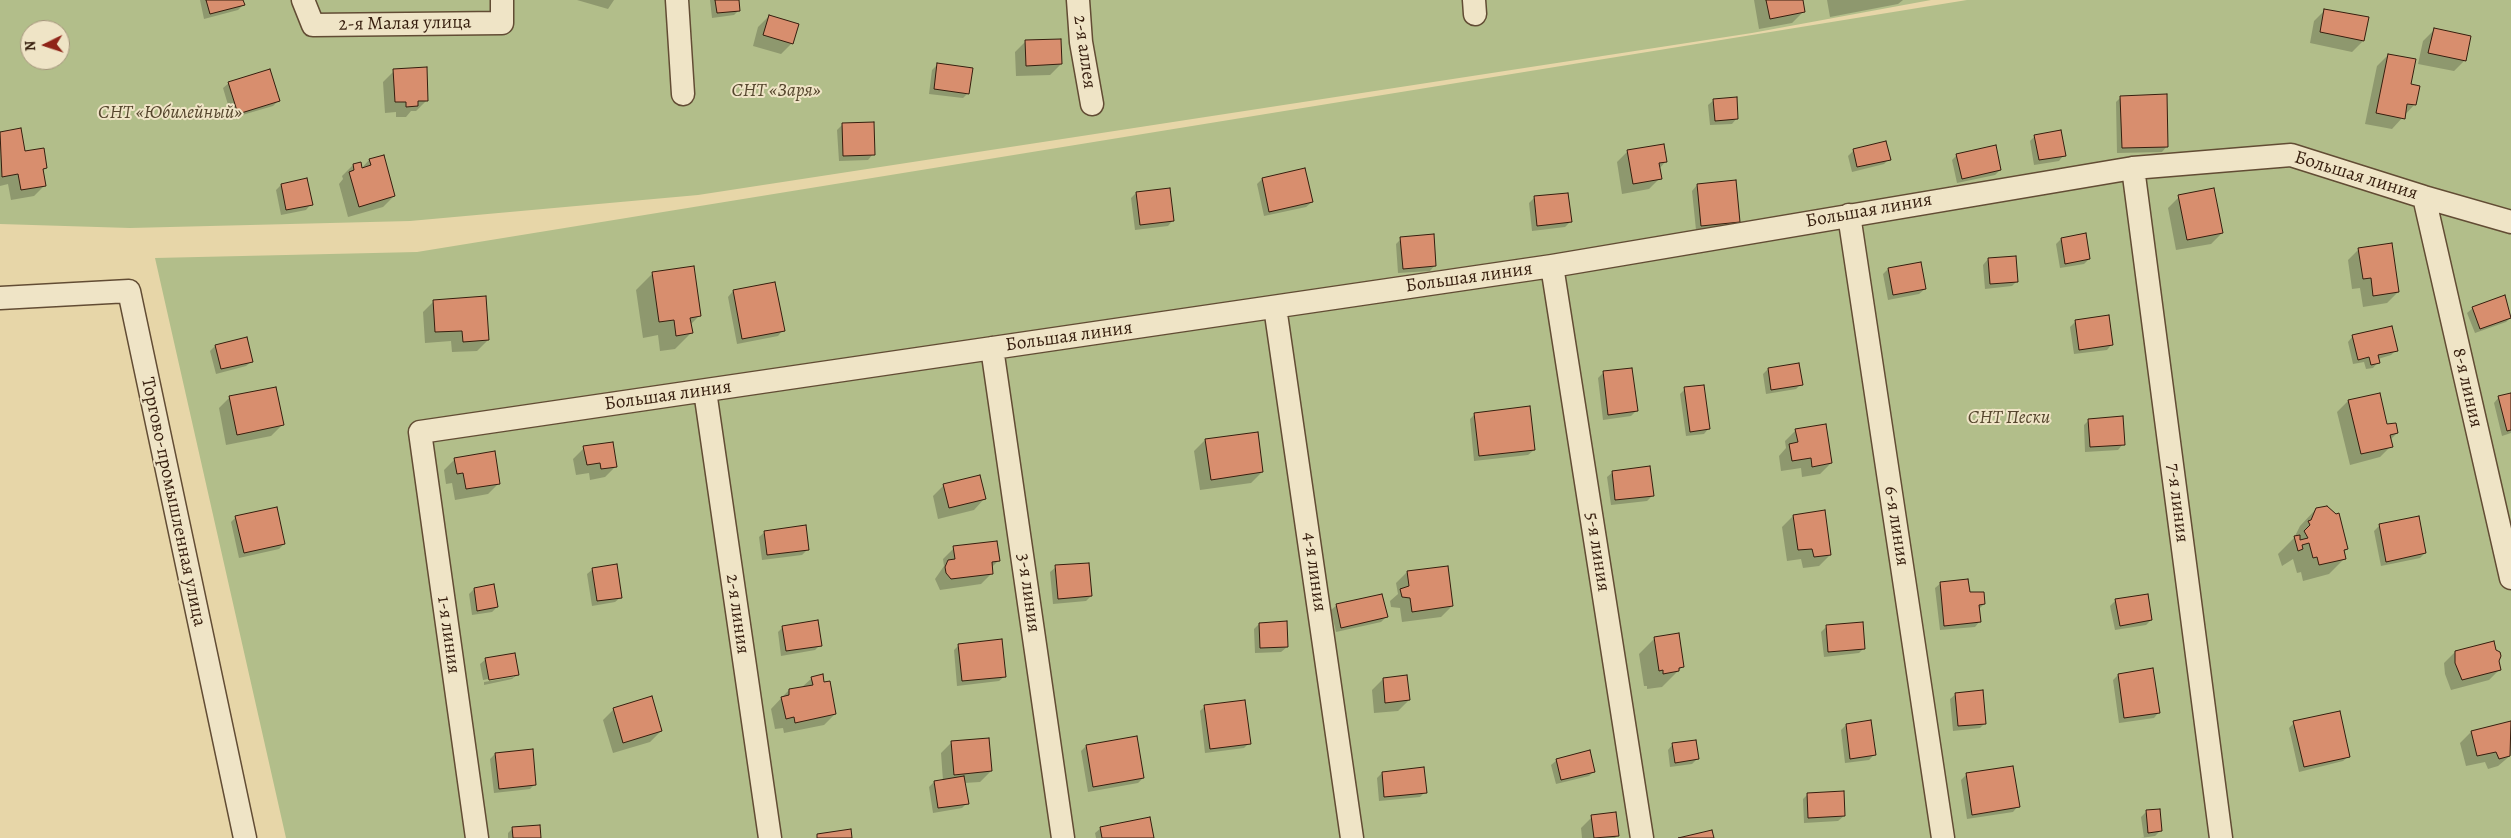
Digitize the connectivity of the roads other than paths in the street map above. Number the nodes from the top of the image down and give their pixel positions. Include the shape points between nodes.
1 (303, 0) edge
2 (502, 0) edge
3 (676, 0) edge
4 (1078, 0) edge
5 (683, 94) dead end
6 (1092, 104) dead end
7 (2133, 168) junction
8 (2424, 197) junction
9 (1849, 214) junction
10 (2511, 222) edge
11 (1552, 266) junction
12 (0, 298) edge
13 (1275, 307) junction
14 (992, 348) junction
15 (705, 390) junction
16 (420, 432) joint
17 (2511, 578) edge
18 (245, 838) edge
19 (476, 838) edge
20 (770, 838) edge
21 (1063, 838) edge
22 (1352, 838) edge
23 (1642, 838) edge
24 (1944, 838) edge
25 (2221, 838) edge

1 - 2 street, 2-я Малая улица via 313,25 502,23
3 - 5 street
4 - 6 street, 2-я аллея via 1081,42
7 - 8 street, Большая линия via 2291,155
7 - 9 street, Большая линия
7 - 25 street, 7-я линия
8 - 10 street, Большая линия
8 - 17 street, 8-я линия
9 - 11 street, Большая линия
9 - 24 street, 6-я линия
11 - 13 street, Большая линия
11 - 23 street, 5-я линия
12 - 18 street, Торгово-промышленная улица via 129,291
13 - 14 street, Большая линия
13 - 22 street, 4-я линия
14 - 15 street, Большая линия
14 - 21 street, 3-я линия
15 - 16 street, Большая линия
15 - 20 street, 2-я линия
16 - 19 street, 1-я линия

